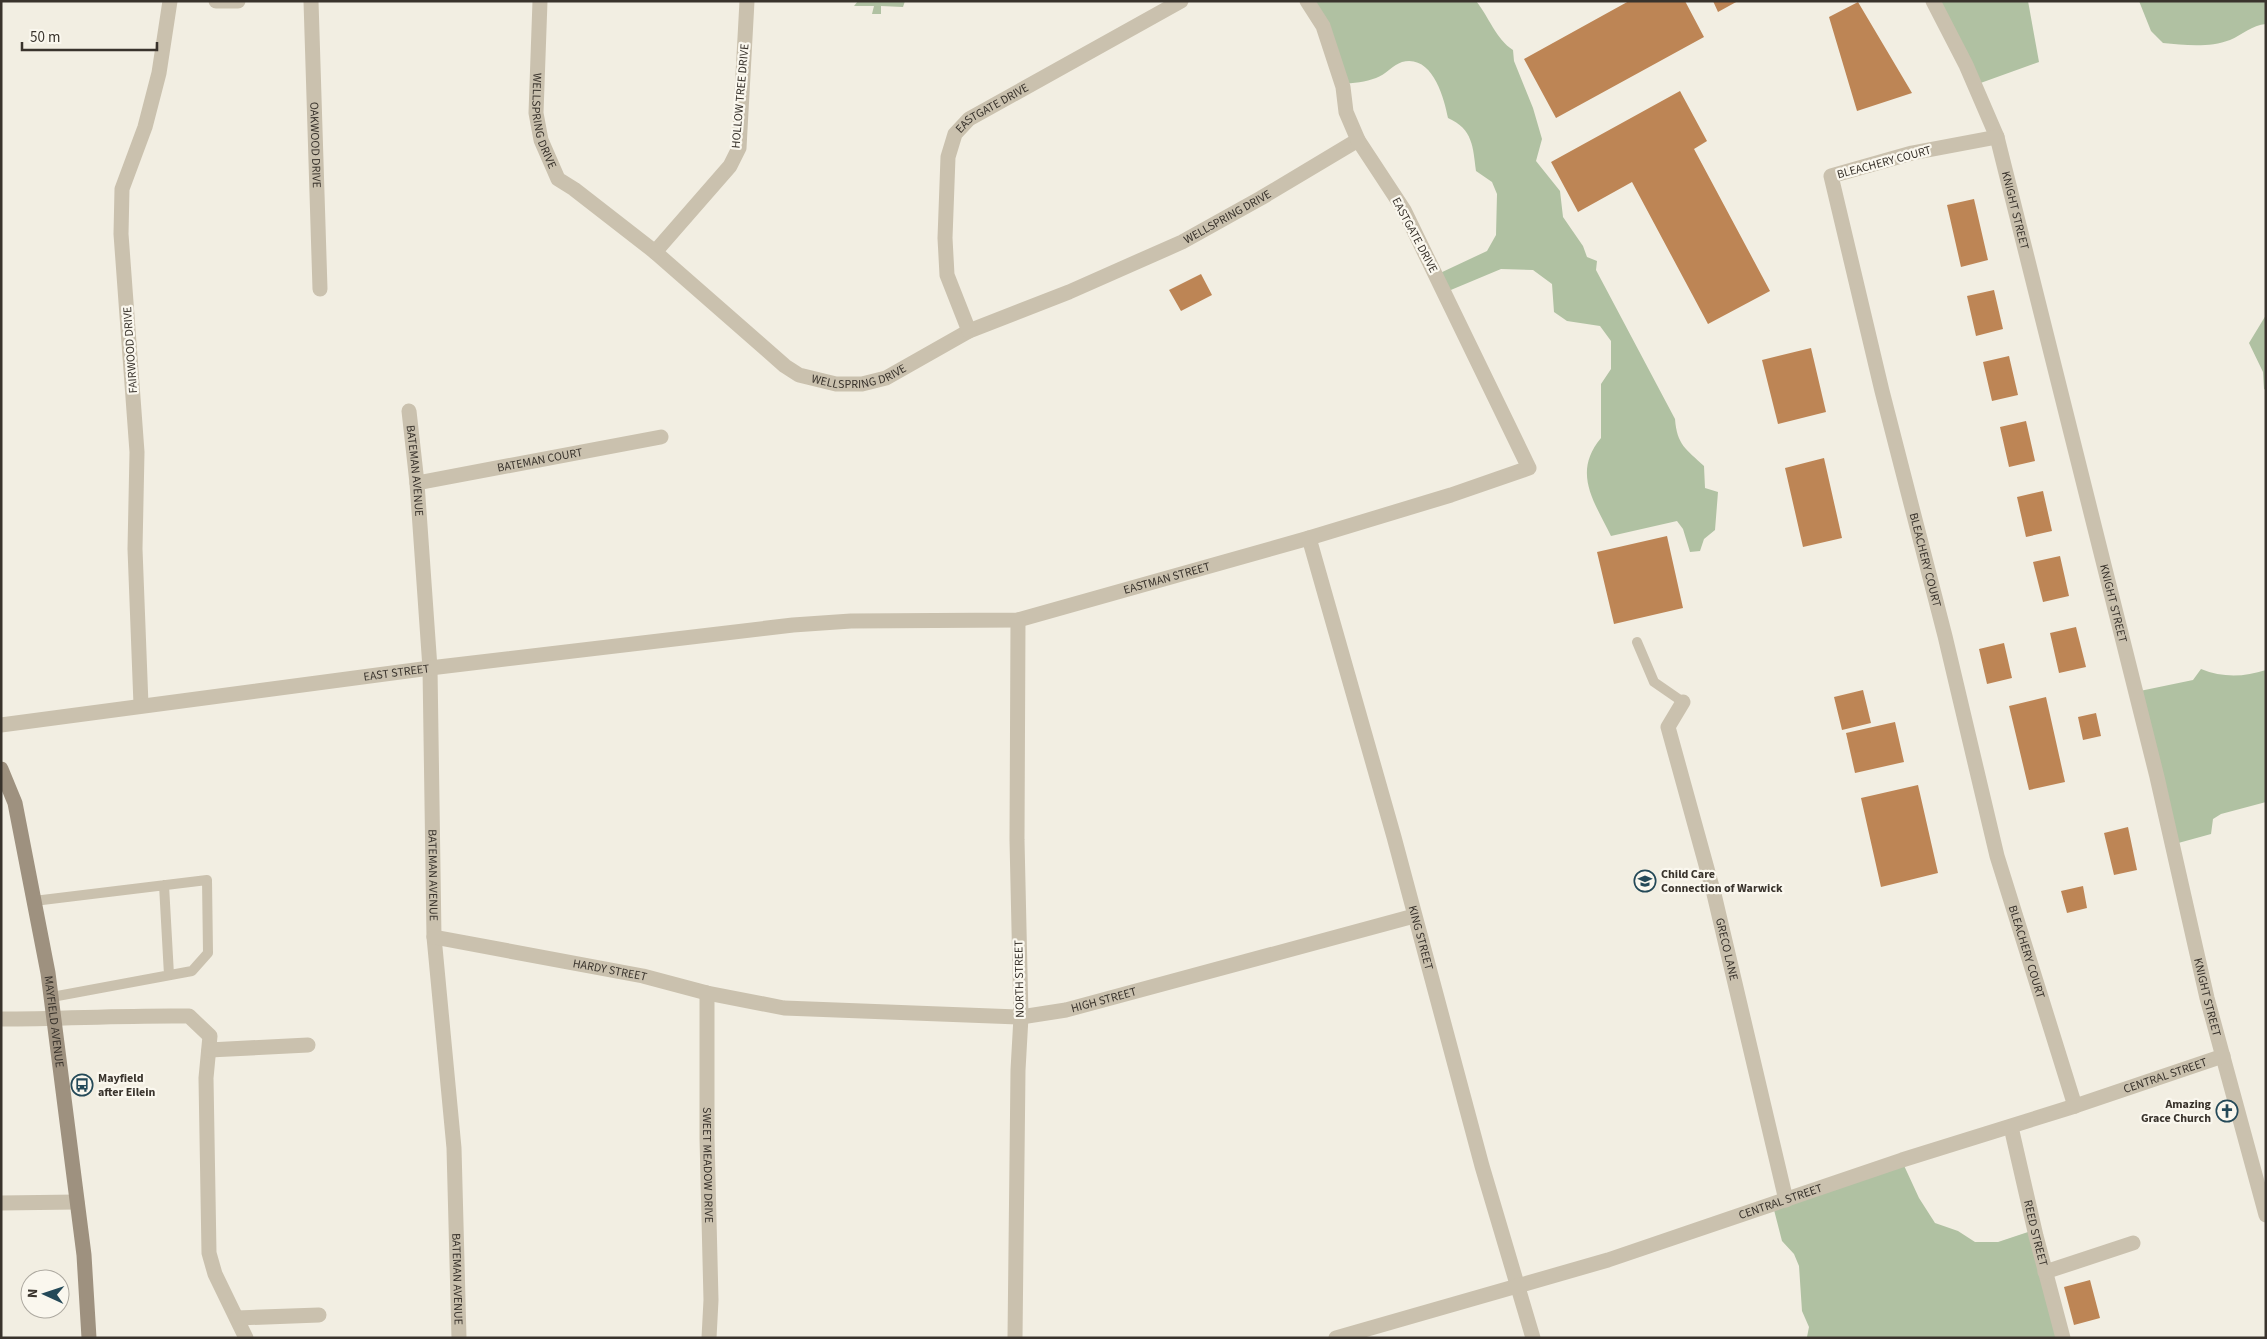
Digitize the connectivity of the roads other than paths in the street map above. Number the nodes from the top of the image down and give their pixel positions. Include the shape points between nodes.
1 (170, 1) edge
2 (216, 1) edge
3 (238, 1) edge
4 (311, 1) edge
5 (540, 1) edge
6 (747, 1) edge
7 (1181, 1) edge
8 (1307, 1) edge
9 (1933, 1) edge
10 (1997, 137) junction
11 (1358, 140) junction
12 (655, 252) junction
13 (320, 289) dead end
14 (969, 331) junction
15 (409, 411) dead end
16 (661, 437) dead end
17 (1529, 468) joint
18 (417, 483) junction
19 (1309, 538) junction
20 (1018, 620) junction
21 (793, 625) joint
22 (1637, 642) dead end
23 (430, 668) junction
24 (1683, 702) joint
25 (141, 705) junction
26 (1, 725) edge
27 (1, 769) edge
28 (164, 885) junction
29 (34, 901) junction
30 (1414, 916) junction
31 (434, 937) junction
32 (169, 975) junction
33 (708, 994) junction
34 (52, 997) junction
35 (784, 1008) joint
36 (1021, 1017) junction
37 (1, 1019) edge
38 (55, 1019) junction
39 (308, 1045) dead end
40 (209, 1050) junction
41 (2223, 1056) junction
42 (2075, 1106) junction
43 (2011, 1127) junction
44 (1786, 1200) junction
45 (78, 1202) junction
46 (1, 1203) edge
47 (2266, 1215) edge
48 (2133, 1243) dead end
49 (2045, 1272) junction
50 (1519, 1286) junction
51 (319, 1315) dead end
52 (237, 1318) junction
53 (89, 1338) edge
54 (246, 1338) edge
55 (459, 1338) edge
56 (709, 1338) edge
57 (1015, 1338) edge
58 (1336, 1338) edge
59 (1533, 1338) edge
60 (2063, 1338) edge

1 - 25 street, FAIRWOOD DRIVE via 157,82 145,127 122,189 121,234 137,452 135,549
2 - 3 street
4 - 13 street, OAKWOOD DRIVE
5 - 12 street, WELLSPRING DRIVE via 536,114 541,140 558,179
6 - 12 street, HOLLOW TREE DRIVE via 739,148 730,166
7 - 14 street, EASTGATE DRIVE via 969,119 955,134 948,157 947,275
8 - 11 street, EASTGATE DRIVE via 1323,26 1343,87 1346,112
9 - 10 street, KNIGHT STREET via 1966,65
10 - 41 street, KNIGHT STREET via 2157,777
10 - 42 street, BLEACHERY COURT via 1912,153 1831,176 1998,856
11 - 14 street, WELLSPRING DRIVE via 1182,242 1069,292
11 - 17 street, EASTGATE DRIVE via 1404,210
12 - 14 street, WELLSPRING DRIVE via 785,366 816,381 862,384 886,378
15 - 18 street, BATEMAN AVENUE
16 - 18 street, BATEMAN COURT
17 - 19 street, EASTMAN STREET
18 - 23 street, BATEMAN AVENUE
19 - 20 street, EASTMAN STREET
19 - 30 street, KING STREET
20 - 21 street, EASTMAN STREET via 851,621
20 - 36 street, NORTH STREET via 1017,840
21 - 23 street, EAST STREET
22 - 24 lane via 1654,682
23 - 25 street, EAST STREET
23 - 31 street, BATEMAN AVENUE
24 - 44 street, GRECO LANE via 1668,727 1716,902
25 - 26 street, EAST STREET
27 - 29 main road, MAYFIELD AVENUE via 15,803
28 - 29 lane
28 - 32 lane
28 - 32 lane via 207,880 208,953 192,971
29 - 34 main road, MAYFIELD AVENUE
30 - 36 street, HIGH STREET via 1066,1010
30 - 50 street, KING STREET via 1482,1166
31 - 33 street, HARDY STREET via 643,976
31 - 55 street, BATEMAN AVENUE via 454,1148
32 - 34 lane
33 - 35 street, HARDY STREET
33 - 56 street, SWEET MEADOW DRIVE
34 - 38 main road, MAYFIELD AVENUE
35 - 36 street, HIGH STREET
36 - 57 street, NORTH STREET
37 - 38 street
38 - 40 street via 189,1016 210,1036
38 - 45 main road, MAYFIELD AVENUE
39 - 40 street
40 - 52 street via 206,1078 209,1253 215,1274
41 - 42 street, CENTRAL STREET
41 - 47 street, KNIGHT STREET
42 - 43 street, CENTRAL STREET
43 - 44 street, CENTRAL STREET
43 - 49 street, REED STREET
44 - 50 street, CENTRAL STREET via 1608,1260
45 - 46 street
45 - 53 main road, MAYFIELD AVENUE
48 - 49 street
49 - 60 street, REED STREET
50 - 58 street, CENTRAL STREET
50 - 59 street, KING STREET
51 - 52 street
52 - 54 street

